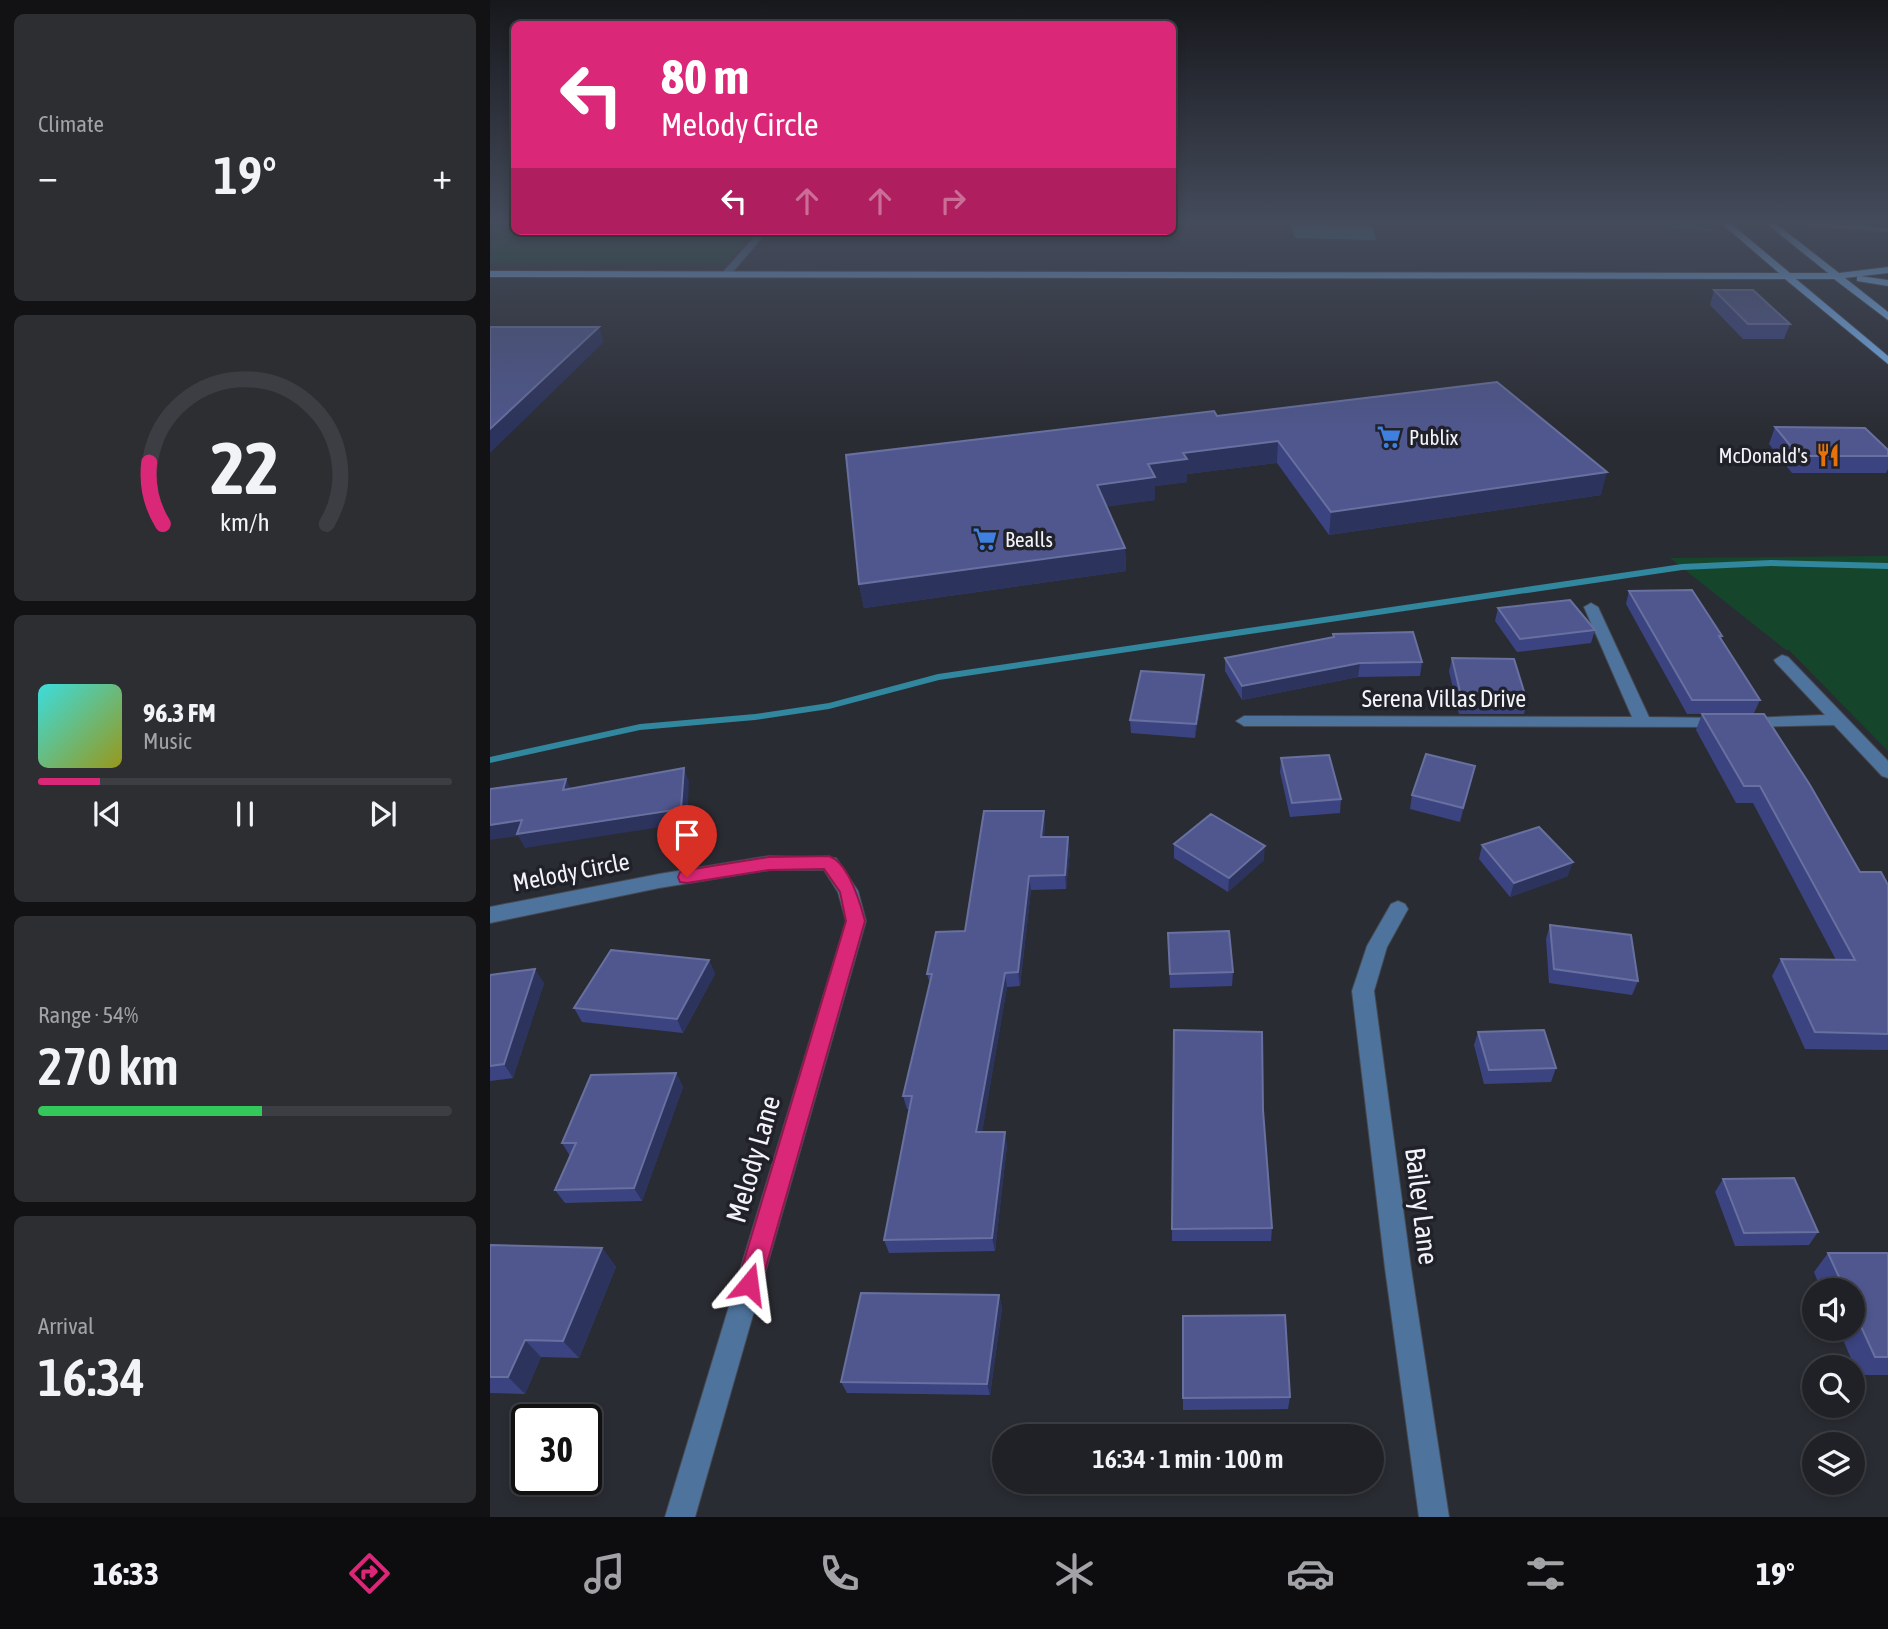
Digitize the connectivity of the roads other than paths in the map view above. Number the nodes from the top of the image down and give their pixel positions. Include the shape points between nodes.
1 (1808, 294) edge
2 (1860, 294) edge
3 (1888, 317) edge
4 (1888, 361) edge
5 (1591, 607) dead end
6 (1782, 660) dead end
7 (1839, 720) junction
8 (1244, 721) dead end
9 (1643, 723) junction
10 (1888, 772) edge
11 (829, 863) joint
12 (1398, 909) dead end
13 (490, 915) edge
14 (680, 1517) edge
15 (1434, 1517) edge

1 - 4 main road
2 - 3 main road
5 - 9 street
6 - 7 street
7 - 9 street, Serena Villas Drive
7 - 10 street
8 - 9 street, Serena Villas Drive
11 - 13 street, Melody Circle via 769,863
11 - 14 street, Melody Lane via 848,891 856,921
12 - 15 street, Bailey Lane via 1377,946 1363,991

